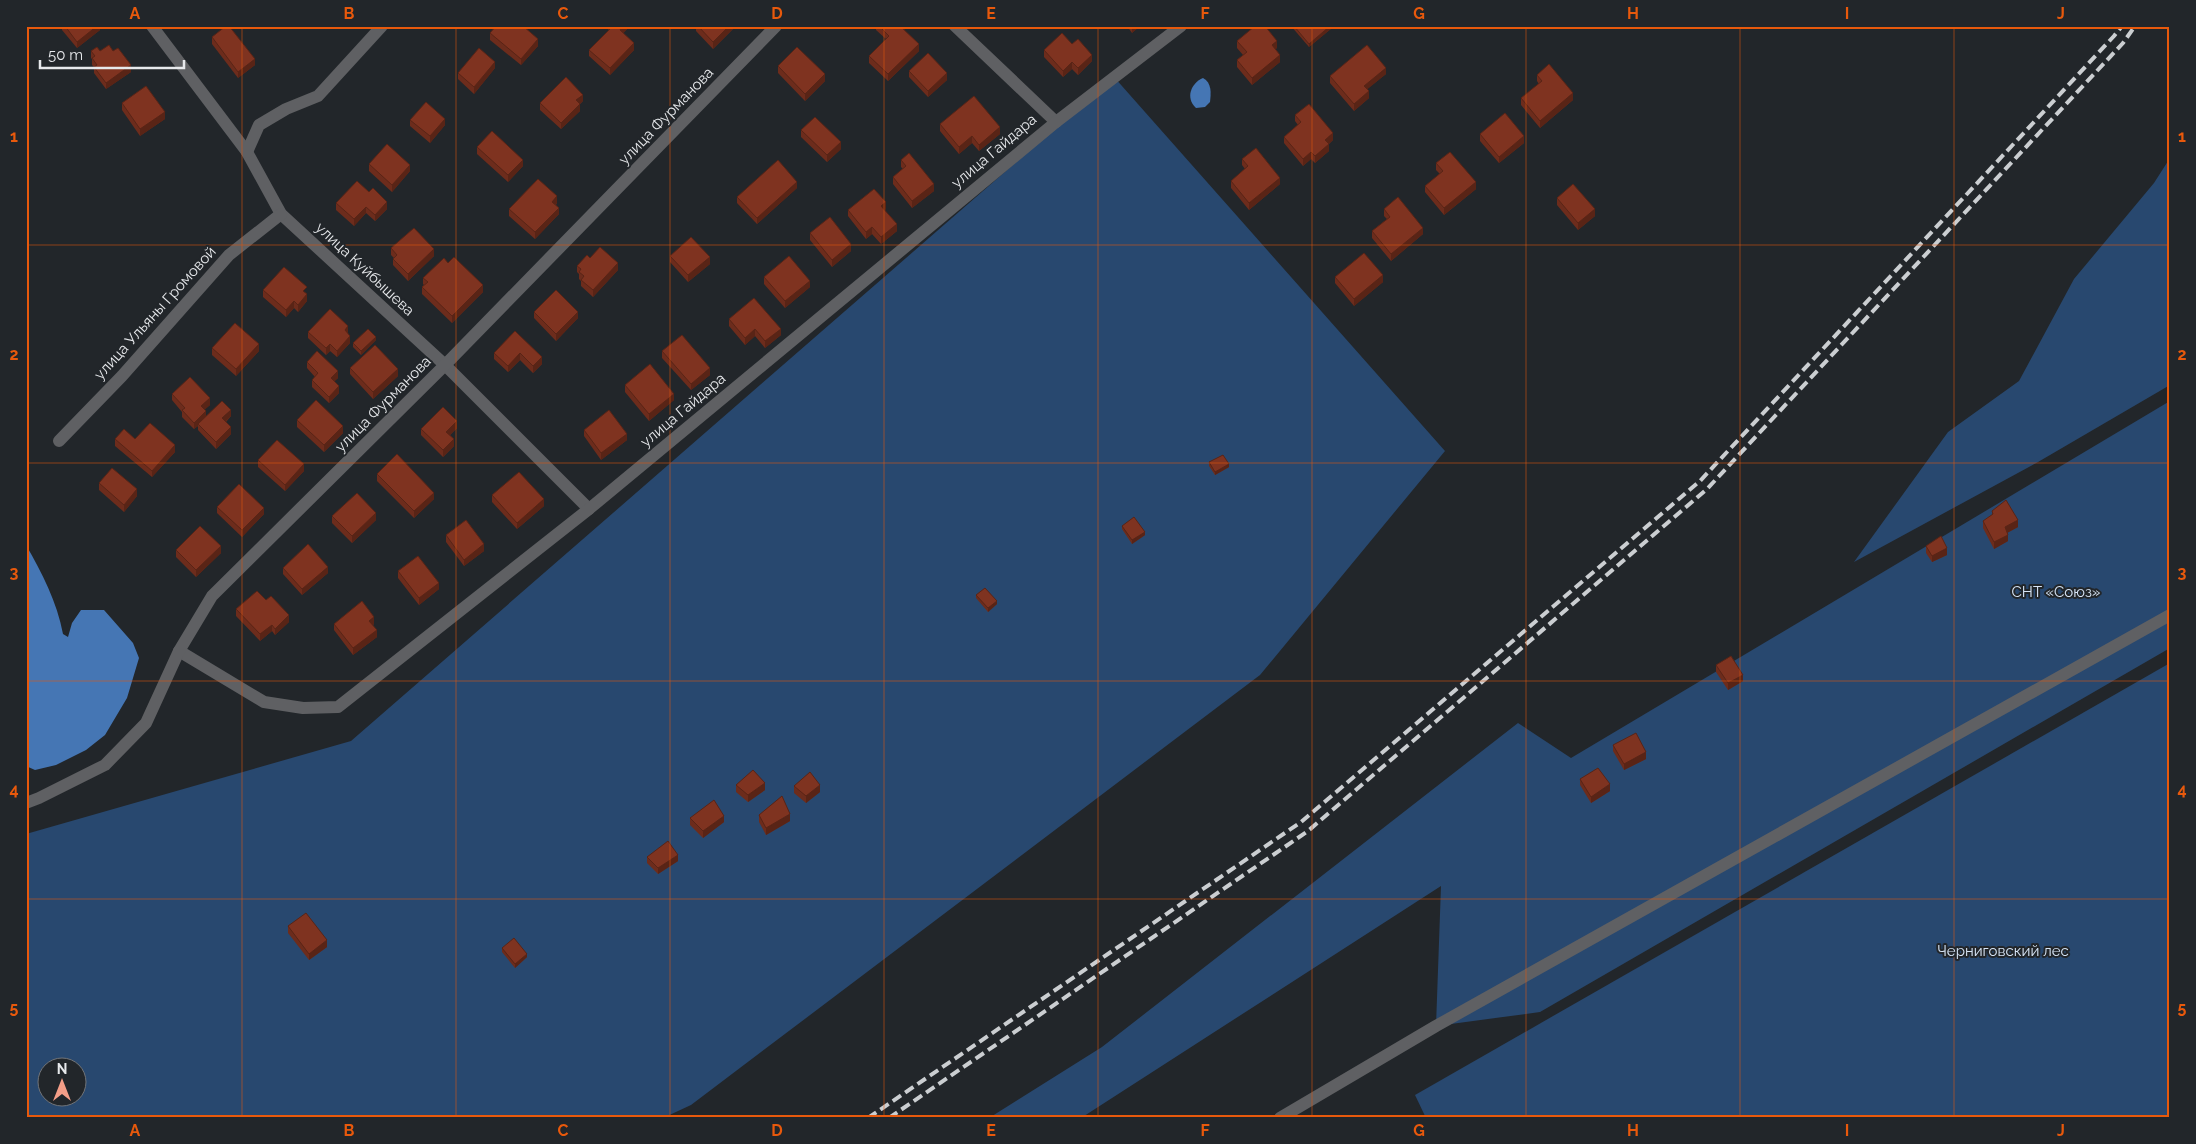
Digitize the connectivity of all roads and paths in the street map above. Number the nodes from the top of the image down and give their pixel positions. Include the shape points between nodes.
1 (152, 26) edge
2 (382, 26) edge
3 (776, 26) edge
4 (955, 26) edge
5 (1181, 26) edge
6 (1056, 122) junction
7 (248, 152) junction
8 (281, 214) junction
9 (445, 365) junction
10 (59, 441) dead end
11 (589, 509) junction
12 (2170, 616) edge
13 (178, 651) junction
14 (26, 803) edge
15 (1280, 1118) edge

1 - 7 street, улица Куйбышева
2 - 7 street via 318,96 259,125
3 - 9 street, улица Фурманова
4 - 6 street
5 - 6 street, улица Гайдара
6 - 11 street, улица Гайдара
7 - 8 street, улица Куйбышева
8 - 9 street, улица Куйбышева
8 - 10 street, улица Ульяны Громовой via 228,255 122,376
9 - 11 street, улица Куйбышева
9 - 13 street, улица Фурманова via 212,596
11 - 13 street, улица Гайдара via 338,707 303,708 264,702
12 - 15 street via 1444,1021
13 - 14 street, улица Фурманова via 146,723 105,765

